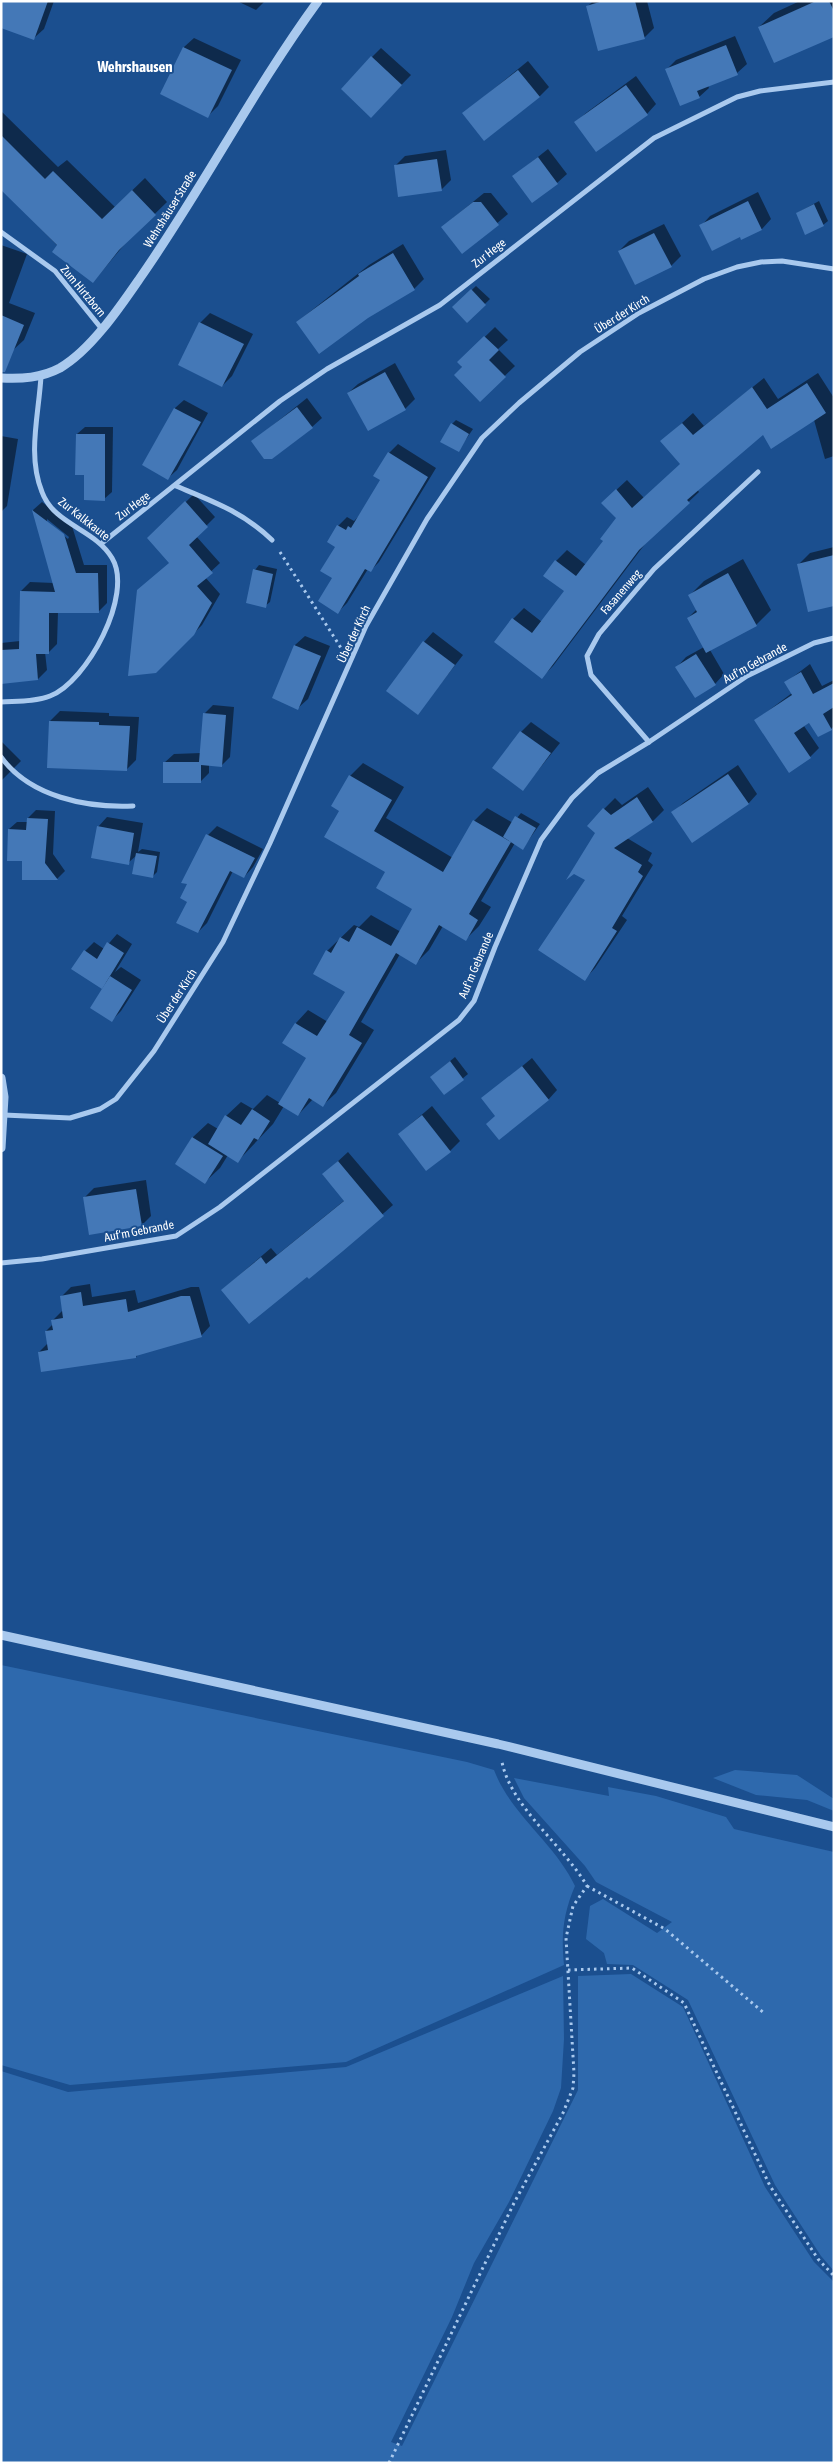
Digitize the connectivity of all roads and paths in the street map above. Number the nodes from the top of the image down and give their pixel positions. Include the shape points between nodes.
1 (318, 1) edge
2 (834, 82) edge
3 (1, 232) edge
4 (834, 269) edge
5 (101, 328) junction
6 (41, 376) junction
7 (1, 378) edge
8 (758, 472) dead end
9 (176, 486) junction
10 (272, 540) joint
11 (102, 542) junction
12 (834, 638) edge
13 (351, 664) junction
14 (1, 702) edge
15 (649, 742) junction
16 (1, 757) edge
17 (133, 806) dead end
18 (1, 1078) edge
19 (3, 1096) edge
20 (4, 1115) junction
21 (1, 1148) edge
22 (1, 1263) edge
23 (1, 1635) edge
24 (498, 1744) junction
25 (834, 1827) edge
26 (587, 1886) junction
27 (568, 1970) junction
28 (764, 2013) dead end
29 (834, 2276) edge
30 (389, 2463) edge

1 - 5 street, Wehrshäuser Straße via 148,267
2 - 9 street, Zur Hege via 736,97 654,138 440,305 319,374 280,401
3 - 5 street, Zum Hirtzborn via 55,271
4 - 13 street, Über der Kirch via 782,261 737,267 704,279 639,313 580,352 518,403 482,438 427,519 366,626
5 - 6 street, Wehrshäuser Straße via 70,360
6 - 7 street, Wehrshäuser Straße
6 - 11 street, Zur Kalkkaute via 35,421 35,450 41,490 54,511
8 - 15 street, Fasanenweg via 654,569 599,634 586,656 591,675
9 - 10 street via 233,510
9 - 11 street, Zur Hege
10 - 13 path
11 - 14 street, Zur Kalkkaute via 114,560 117,581 111,618 91,660 51,696
12 - 15 street, Auf'm Gebrande via 814,643 747,676
13 - 20 street, Über der Kirch via 223,942 133,1080 116,1099 86,1114 70,1118
15 - 22 street, Auf'm Gebrande via 598,773 554,821 530,863 474,1001 460,1020 220,1207 176,1236
16 - 17 street via 28,783 59,795 99,806
18 - 19 street
19 - 20 street
20 - 21 street
23 - 24 street
24 - 25 street
24 - 26 path via 505,1778 516,1797
26 - 27 path via 573,1906 566,1938
26 - 28 path via 665,1928
27 - 29 path via 632,1968 684,2003 770,2186 818,2259
27 - 30 path via 574,2073 563,2113 514,2203

